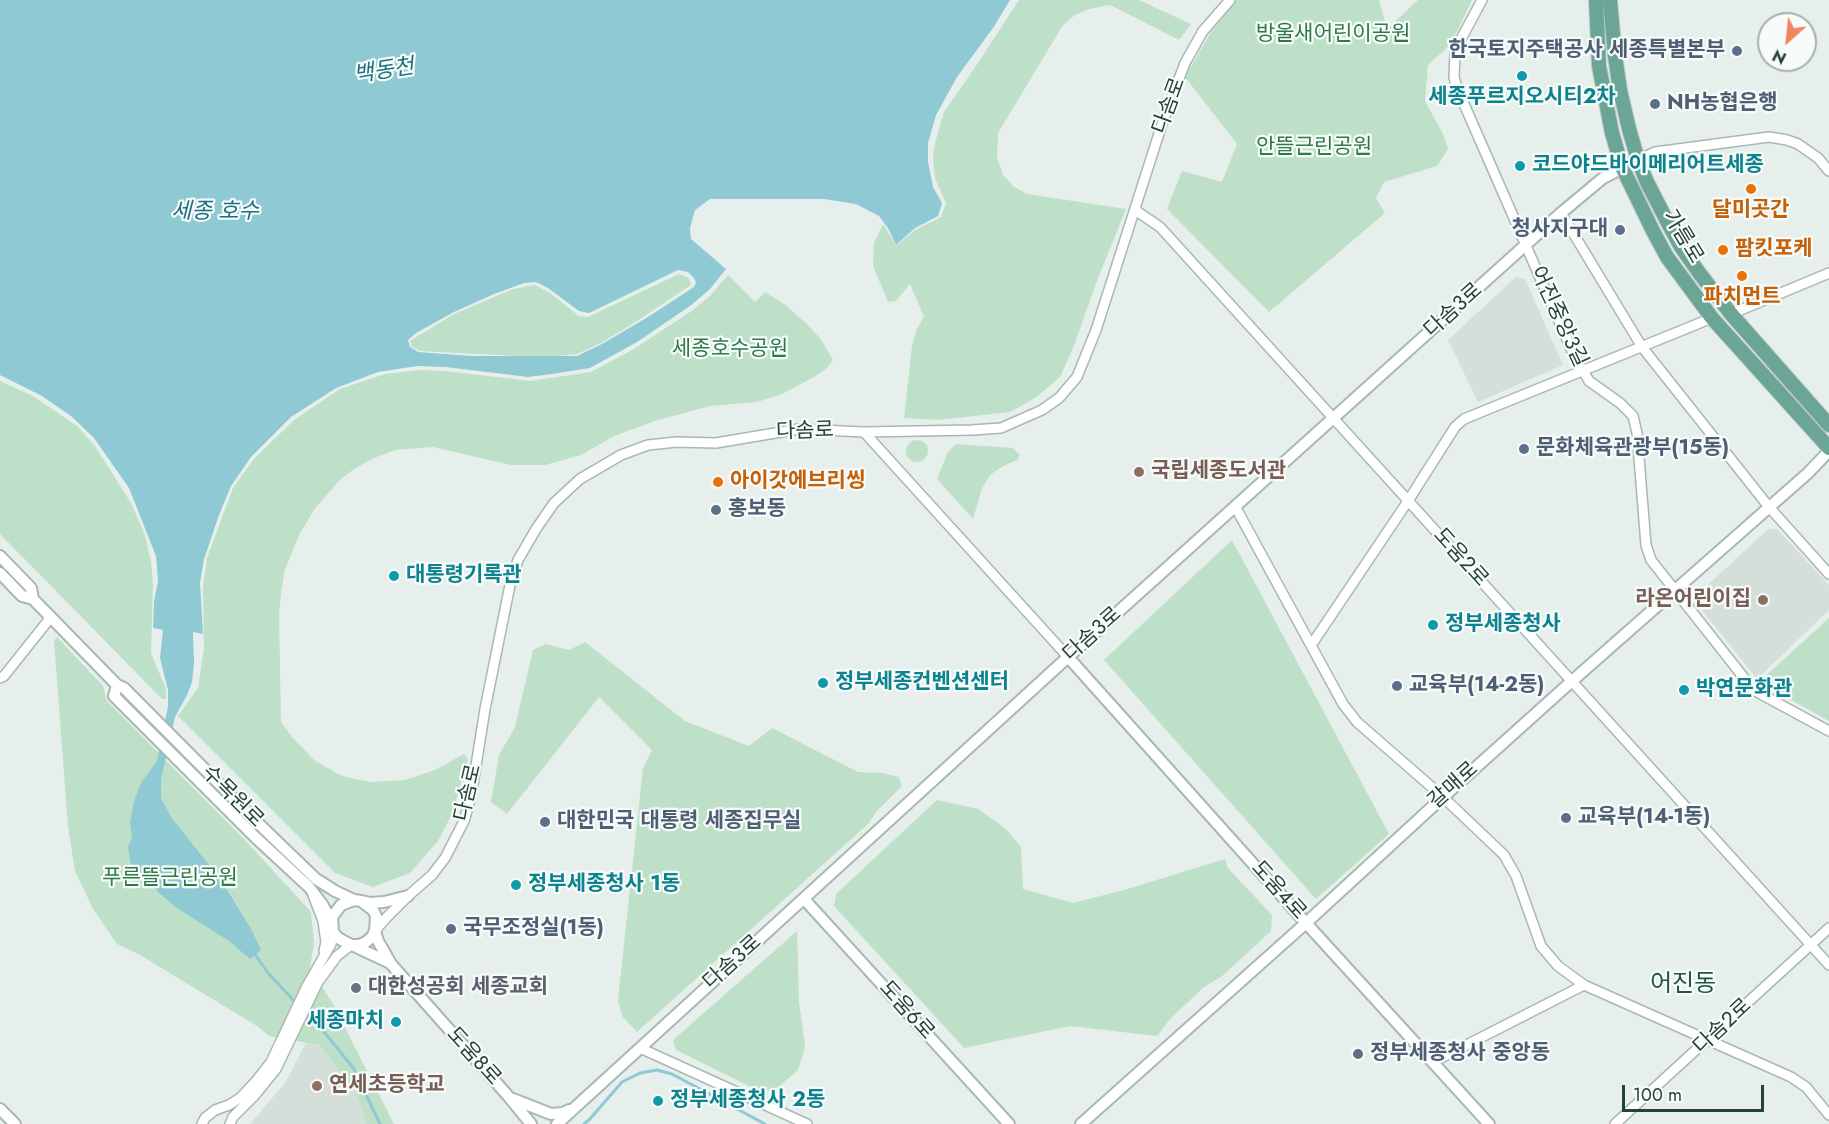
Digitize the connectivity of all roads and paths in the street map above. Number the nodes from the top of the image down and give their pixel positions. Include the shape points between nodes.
1 (1230, 0) edge
2 (1482, 0) edge
3 (1596, 0) edge
4 (1610, 0) edge
5 (1638, 160) junction
6 (1622, 167) junction
7 (1829, 171) edge
8 (1135, 210) junction
9 (1561, 213) junction
10 (1526, 246) junction
11 (1829, 273) edge
12 (1731, 314) junction
13 (1712, 318) junction
14 (1642, 347) junction
15 (1582, 371) junction
16 (1334, 419) junction
17 (1829, 425) edge
18 (864, 432) junction
19 (1829, 449) edge
20 (1408, 501) junction
21 (1769, 507) junction
22 (1236, 508) junction
23 (0, 556) edge
24 (0, 573) edge
25 (1829, 574) edge
26 (1674, 590) junction
27 (33, 599) junction
28 (51, 617) junction
29 (1312, 644) junction
30 (1068, 657) junction
31 (0, 678) edge
32 (1572, 681) junction
33 (117, 685) junction
34 (1829, 731) edge
35 (1443, 797) junction
36 (313, 883) junction
37 (408, 896) junction
38 (804, 899) junction
39 (358, 901) junction
40 (1306, 923) junction
41 (333, 927) junction
42 (1829, 928) edge
43 (375, 931) junction
44 (351, 945) junction
45 (1811, 945) junction
46 (321, 963) junction
47 (391, 964) junction
48 (1829, 965) edge
49 (1584, 986) junction
50 (309, 990) junction
51 (1709, 1040) junction
52 (640, 1048) junction
53 (1433, 1062) junction
54 (509, 1097) junction
55 (575, 1107) junction
56 (0, 1109) edge
57 (1829, 1115) edge
58 (15, 1124) edge
59 (202, 1124) edge
60 (230, 1124) edge
61 (531, 1124) edge
62 (557, 1124) edge
63 (807, 1124) edge
64 (1009, 1124) edge
65 (1081, 1124) edge
66 (1489, 1124) edge
67 (1615, 1124) edge

1 - 8 street, 다솜로 via 1203,31 1185,63
2 - 10 street, 어진중앙3길 via 1455,53 1454,77
3 - 6 main road, 가름로 via 1599,66
4 - 5 main road, 가름로 via 1620,90
5 - 6 street, 다솜3로
5 - 7 street via 1655,152 1769,137 1798,144
5 - 12 main road, 가름로 via 1681,247
6 - 9 street, 다솜3로
6 - 13 main road, 가름로 via 1667,257
8 - 16 street, 도움2로 via 1160,227
8 - 18 street, 다솜로 via 1096,330 1077,377 1059,398 1001,428
9 - 10 street, 다솜3로
9 - 14 street
10 - 15 street, 어진중앙3길
10 - 16 street, 다솜3로
11 - 12 street
12 - 17 main road, 가름로
13 - 14 street
13 - 19 main road, 가름로
14 - 15 street
14 - 21 street
15 - 20 street via 1464,419
15 - 26 street, 어진중앙3길 via 1596,388 1632,416 1637,433 1646,545 1651,560
16 - 20 street, 도움2로
16 - 22 street, 다솜3로
18 - 30 street
18 - 37 street, 다솜로 via 799,429 716,442 648,445 621,455 580,479 554,503 518,560 510,585 464,821 445,858
19 - 21 street, 갈매로
20 - 29 street
20 - 32 street, 도움2로
21 - 25 street
21 - 26 street, 갈매로
22 - 29 street
22 - 30 street, 다솜3로
23 - 27 street, 수목원로 via 31,588
24 - 27 street, 수목원로 via 22,596
26 - 32 street, 갈매로
26 - 34 street, 어진중앙3길 via 1752,688
27 - 28 street, 수목원로
28 - 31 street
28 - 33 street, 수목원로
29 - 35 street via 1343,704 1357,722
30 - 38 street, 다솜3로
30 - 40 street, 도움4로
32 - 35 street, 갈매로
32 - 45 street, 도움2로
33 - 36 street, 수목원로
33 - 36 street, 수목원로 via 114,696 177,761 254,836
35 - 40 street, 갈매로
35 - 49 street via 1504,855 1516,876 1541,946 1558,966
36 - 37 street via 364,898
36 - 39 street, 수목원로
36 - 41 street, 수목원로
36 - 46 street, 수목원로 via 326,942
37 - 39 street, 다솜로 via 384,902
37 - 43 street, 다솜로
38 - 52 street, 다솜3로
38 - 64 street, 도움6로
39 - 41 street via 336,910
39 - 43 street via 373,910
40 - 53 street, 도움4로
40 - 65 street, 갈매로
41 - 44 street via 338,938
41 - 46 street via 331,944
42 - 45 street, 다솜2로
43 - 44 street, 다솜로 via 366,942
43 - 47 street, 도움8로
44 - 47 street, 도움8로
44 - 50 street, 다솜로
45 - 48 street, 도움2로
45 - 51 street, 다솜2로
46 - 50 street
47 - 54 street, 도움8로
49 - 51 street
49 - 53 street
50 - 59 street via 271,1062 257,1080 240,1098 215,1110
50 - 60 street via 276,1070
51 - 57 street via 1791,1077 1806,1087
51 - 67 street, 다솜2로
52 - 55 street, 다솜3로
52 - 63 street
53 - 66 street, 도움4로
54 - 55 street via 551,1114
54 - 61 street, 도움8로
55 - 62 street, 다솜3로
56 - 58 street

